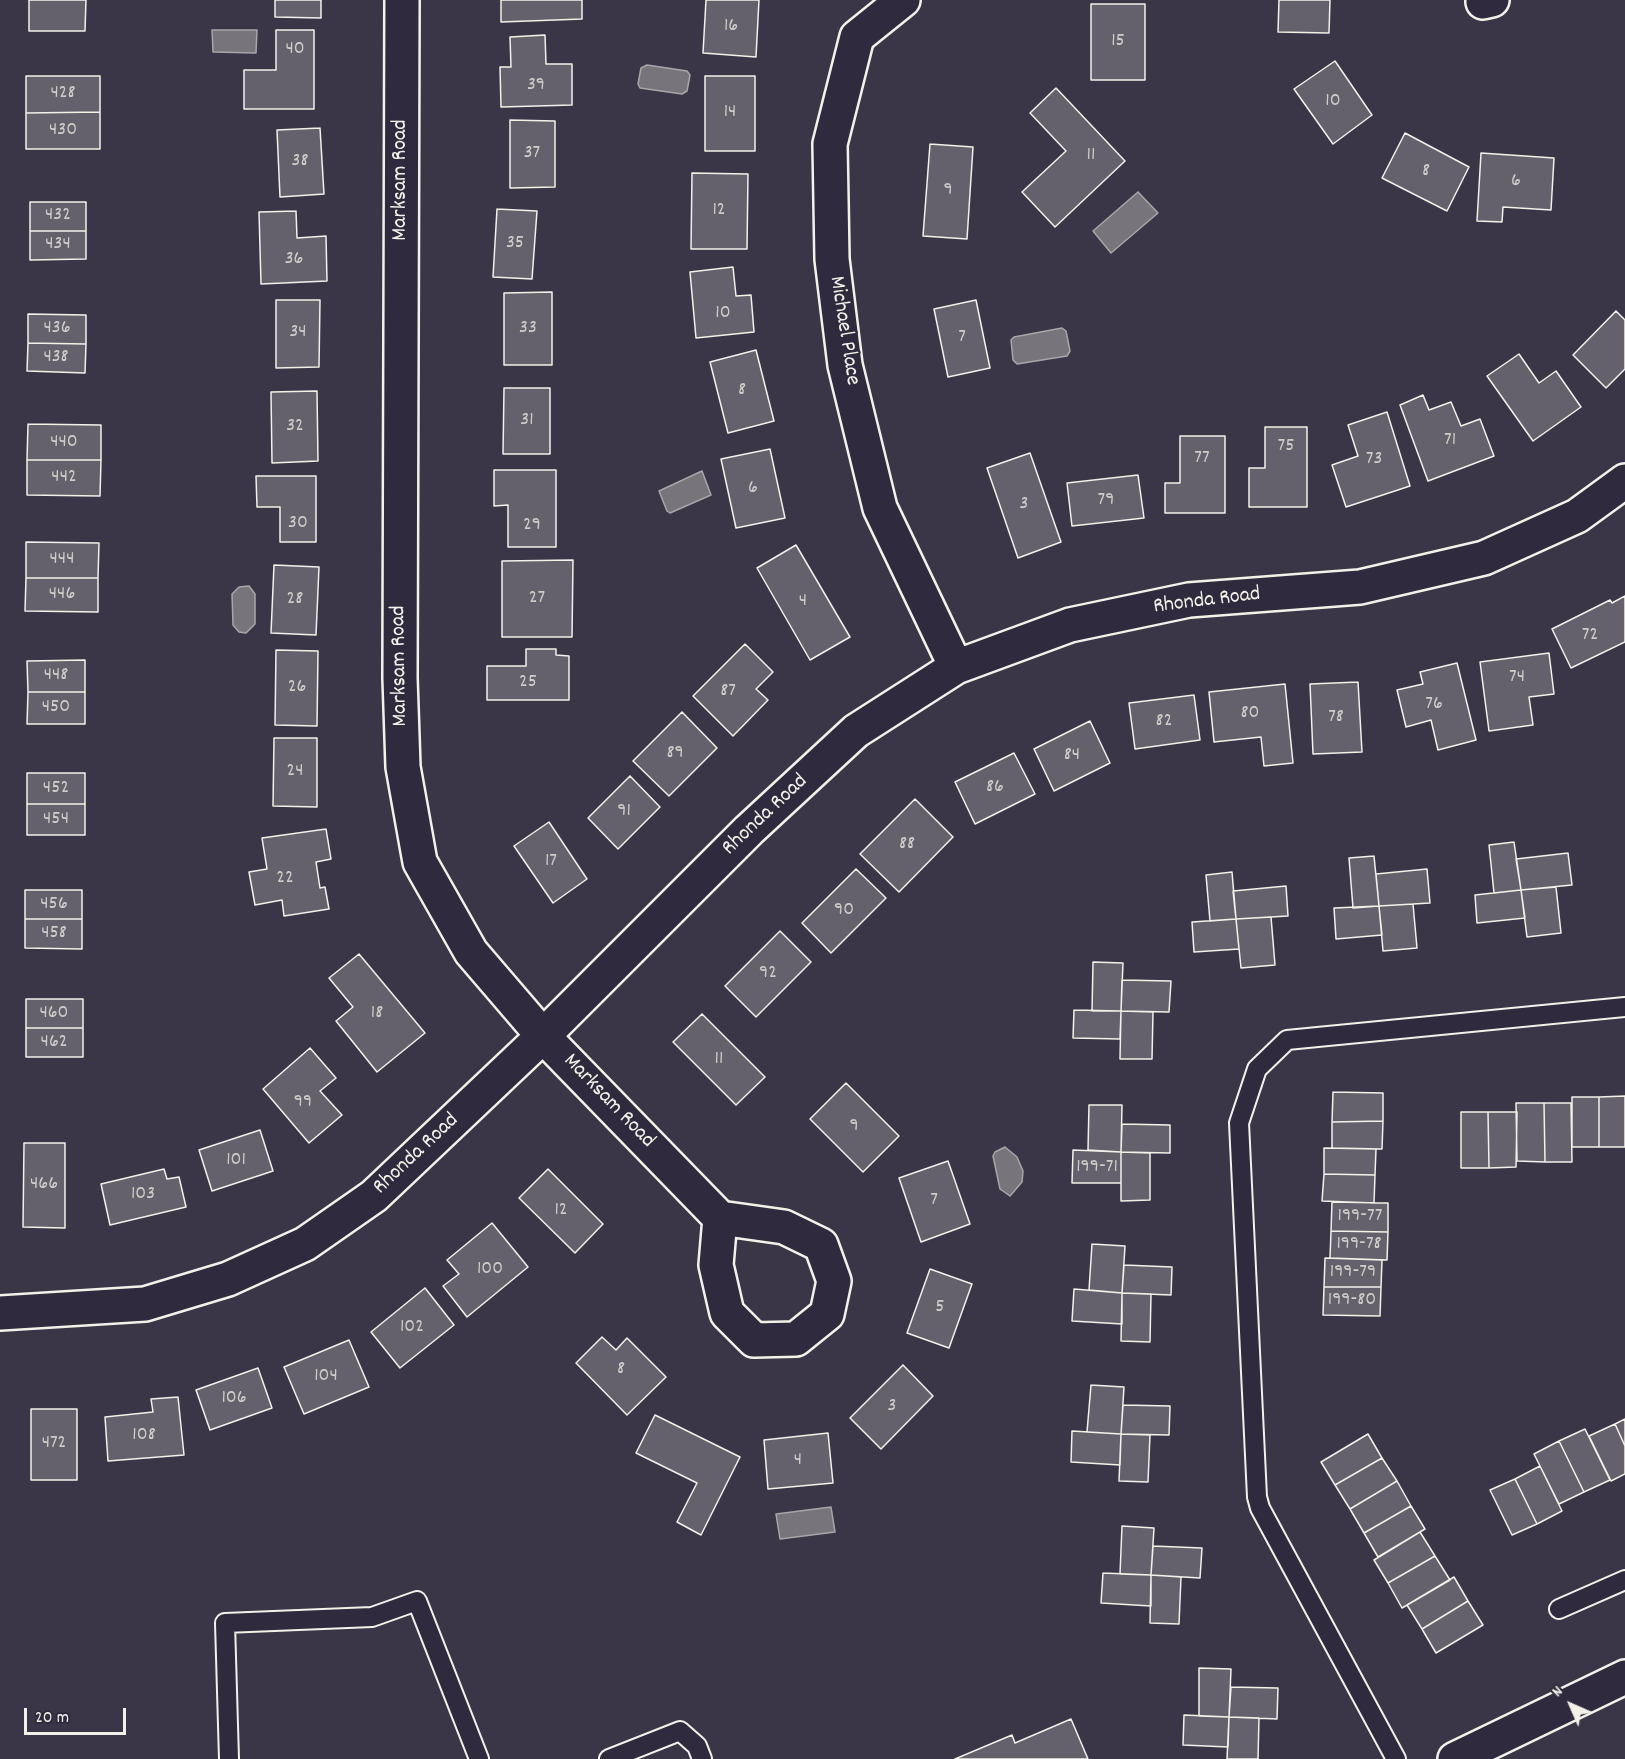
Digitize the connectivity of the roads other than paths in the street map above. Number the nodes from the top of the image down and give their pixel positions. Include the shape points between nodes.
1 (402, 0) edge
2 (903, 0) edge
3 (1625, 481) edge
4 (956, 667) junction
5 (1625, 1007) edge
6 (543, 1036) junction
7 (720, 1218) dead end
8 (0, 1313) edge
9 (1625, 1580) edge
10 (1558, 1609) dead end
11 (1625, 1677) edge
12 (229, 1759) edge
13 (479, 1759) edge
14 (609, 1759) edge
15 (702, 1759) edge
16 (1396, 1759) edge
17 (1455, 1759) edge

1 - 6 street, Marksam Road via 403,767 420,862 471,952
2 - 4 street, Michael Place via 857,38 831,144 832,259 845,364 880,508
3 - 4 street, Rhonda Road via 1577,516 1484,558 1360,587 1189,600 1070,625
4 - 6 street, Rhonda Road via 856,731 749,830
5 - 16 lane via 1287,1040 1257,1069 1239,1123 1260,1508
6 - 7 street, Marksam Road
6 - 8 street, Rhonda Road via 374,1196 305,1244 228,1279 146,1304
9 - 10 lane
11 - 17 street
12 - 13 lane via 225,1623 372,1617 417,1601
14 - 15 lane via 680,1731 697,1746

